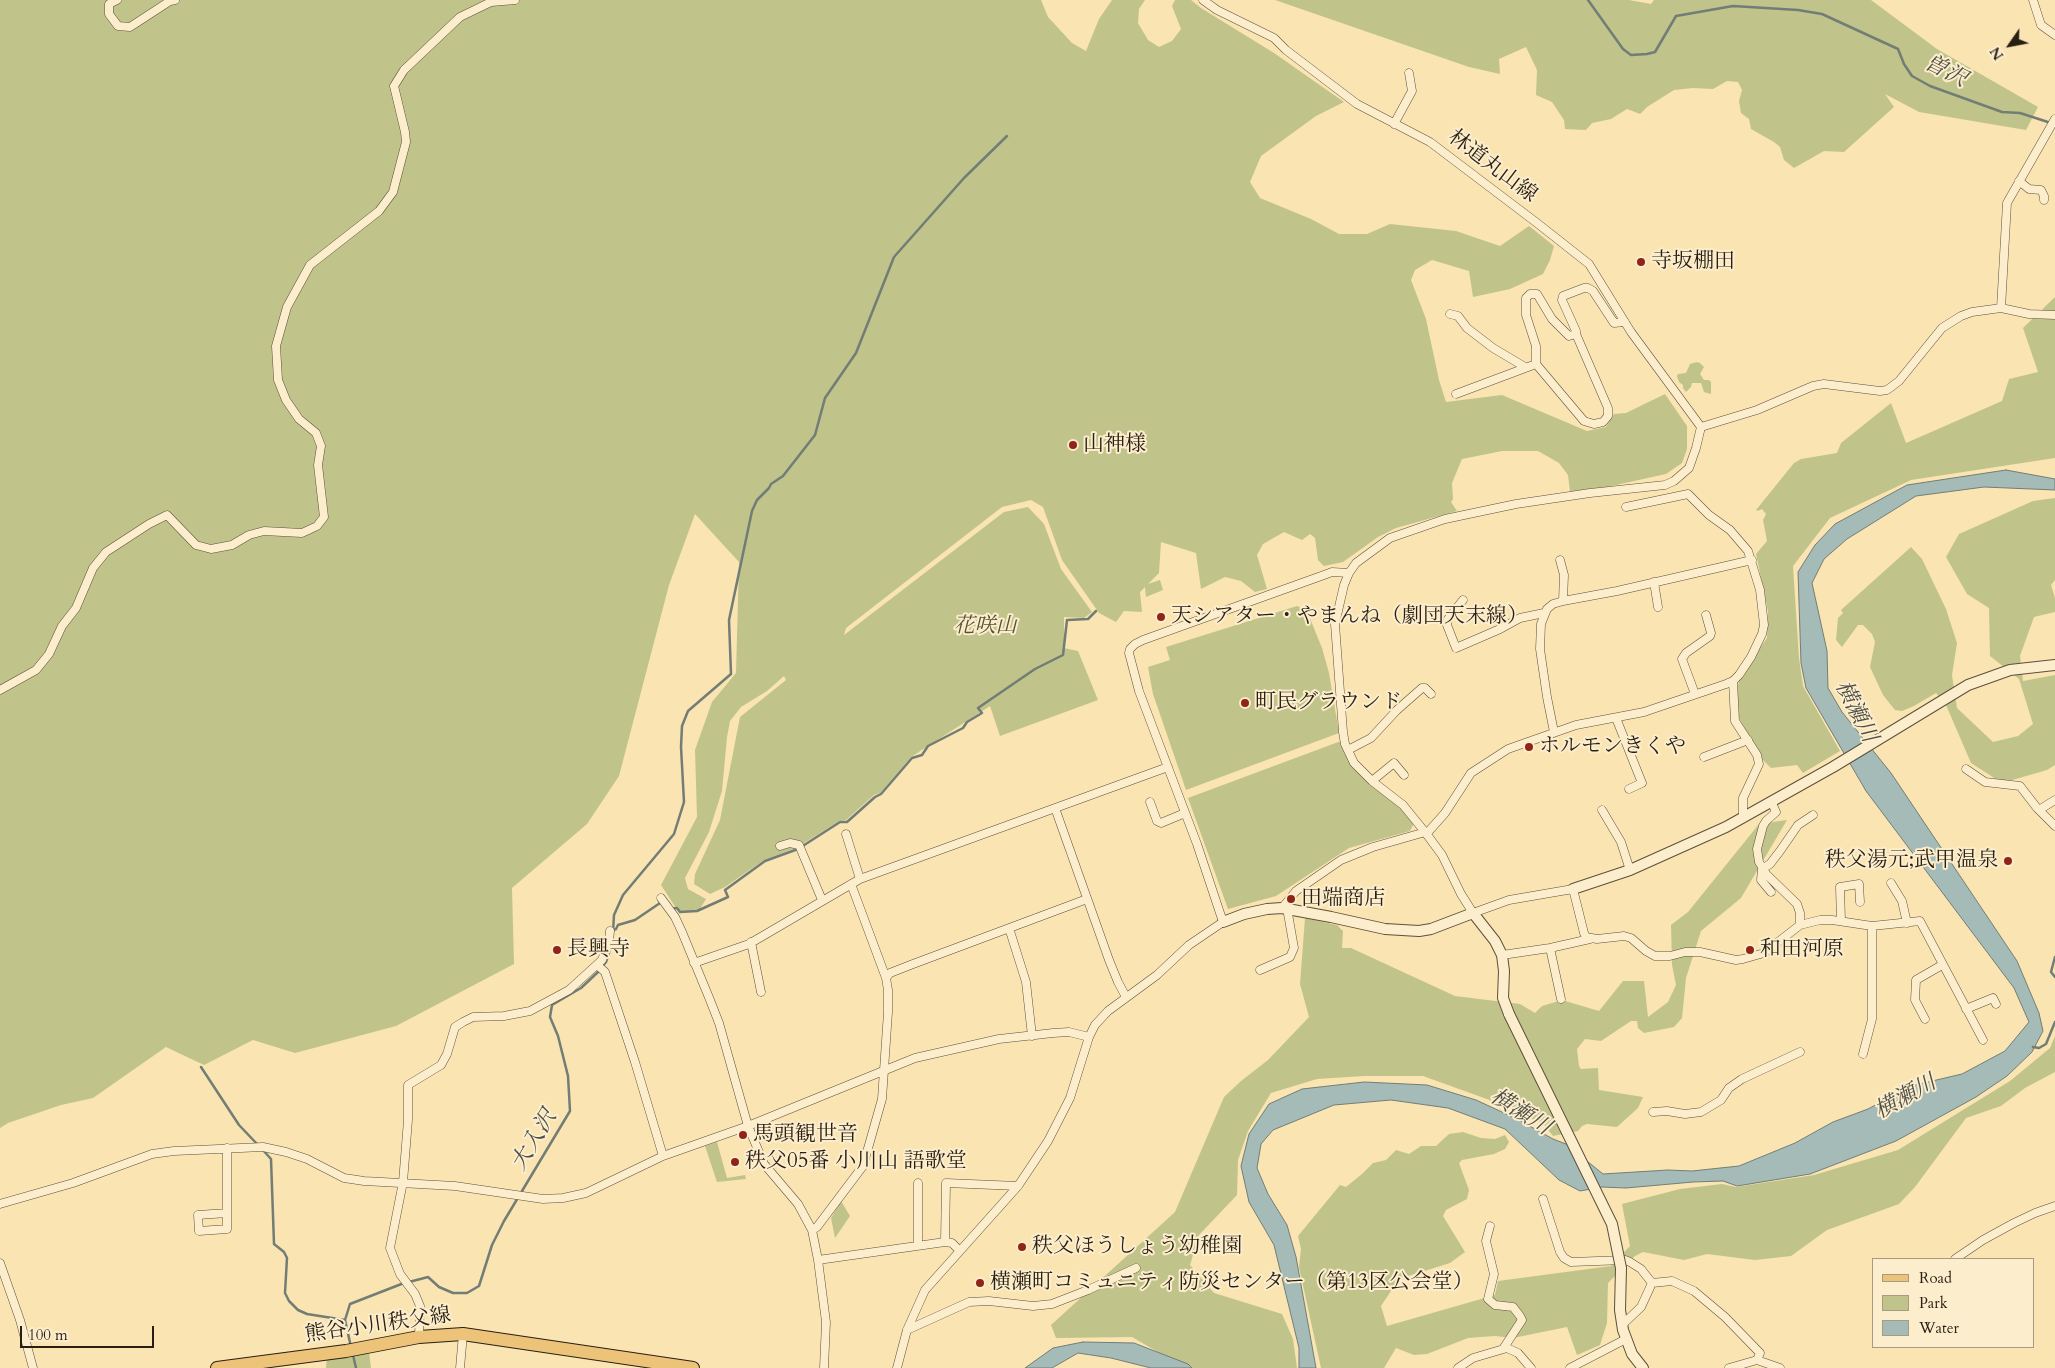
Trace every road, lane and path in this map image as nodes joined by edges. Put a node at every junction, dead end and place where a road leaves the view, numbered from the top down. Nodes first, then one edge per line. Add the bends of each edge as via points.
1 (117, 0) edge
2 (175, 0) edge
3 (514, 0) edge
4 (1203, 0) edge
5 (2033, 0) edge
6 (2055, 35) edge
7 (1409, 74) dead end
8 (2055, 119) edge
9 (1394, 124) junction
10 (2047, 133) junction
11 (2055, 136) edge
12 (2019, 181) junction
13 (2044, 200) dead end
14 (2001, 308) junction
15 (1450, 314) dead end
16 (2055, 316) edge
17 (1625, 322) junction
18 (1576, 334) junction
19 (1536, 364) junction
20 (1524, 367) junction
21 (1456, 394) dead end
22 (1701, 427) junction
23 (1626, 507) dead end
24 (1560, 560) dead end
25 (1752, 560) junction
26 (1349, 573) junction
27 (1654, 582) junction
28 (1464, 600) dead end
29 (1563, 601) junction
30 (1658, 607) dead end
31 (1544, 613) junction
32 (1706, 616) dead end
33 (2055, 665) edge
34 (1733, 681) junction
35 (0, 690) edge
36 (1431, 694) dead end
37 (1695, 694) junction
38 (1616, 718) junction
39 (1554, 732) junction
40 (1748, 740) junction
41 (1348, 750) junction
42 (1704, 757) dead end
43 (1168, 767) junction
44 (1966, 769) dead end
45 (1404, 774) dead end
46 (1372, 781) junction
47 (1629, 789) dead end
48 (2055, 800) edge
49 (1150, 802) dead end
50 (1772, 803) junction
51 (1054, 808) junction
52 (1602, 810) dead end
53 (2039, 810) junction
54 (1185, 813) junction
55 (1813, 815) dead end
56 (1743, 818) junction
57 (2054, 824) edge
58 (1425, 832) junction
59 (846, 834) dead end
60 (780, 846) dead end
61 (1762, 869) junction
62 (1630, 870) junction
63 (860, 879) junction
64 (1891, 883) dead end
65 (851, 884) junction
66 (1573, 888) junction
67 (1771, 892) dead end
68 (661, 898) dead end
69 (1087, 899) junction
70 (822, 900) junction
71 (1860, 902) dead end
72 (1285, 908) junction
73 (1473, 912) junction
74 (1841, 921) junction
75 (1223, 922) junction
76 (1907, 923) junction
77 (1800, 925) junction
78 (1872, 926) junction
79 (1009, 928) junction
80 (610, 932) dead end
81 (1590, 939) junction
82 (751, 942) junction
83 (1550, 948) junction
84 (1502, 956) junction
85 (694, 963) junction
86 (1942, 965) junction
87 (600, 968) junction
88 (1260, 970) dead end
89 (886, 978) junction
90 (761, 992) dead end
91 (1126, 997) junction
92 (1561, 999) dead end
93 (1996, 1004) dead end
94 (1966, 1009) junction
95 (1925, 1019) dead end
96 (1032, 1036) junction
97 (1088, 1037) junction
98 (1983, 1040) dead end
99 (1800, 1052) dead end
100 (1863, 1054) dead end
101 (885, 1071) junction
102 (1653, 1112) dead end
103 (748, 1126) junction
104 (228, 1148) junction
105 (663, 1156) junction
106 (403, 1182) junction
107 (918, 1183) dead end
108 (1018, 1186) junction
109 (1543, 1199) dead end
110 (0, 1204) edge
111 (2055, 1206) edge
112 (227, 1213) dead end
113 (1490, 1226) dead end
114 (812, 1230) junction
115 (944, 1242) junction
116 (918, 1246) junction
117 (959, 1250) junction
118 (1956, 1258) edge
119 (818, 1260) junction
120 (0, 1262) edge
121 (1136, 1268) dead end
122 (1652, 1283) junction
123 (1622, 1325) junction
124 (906, 1330) junction
125 (463, 1334) junction
126 (419, 1337) junction
127 (1626, 1339) junction
128 (1503, 1349) junction
129 (1757, 1360) junction
130 (33, 1368) edge
131 (217, 1368) edge
132 (460, 1368) edge
133 (693, 1368) edge
134 (824, 1368) edge
135 (896, 1368) edge
136 (1458, 1368) edge
137 (1531, 1368) edge
138 (1570, 1368) edge
139 (1643, 1368) edge
140 (1729, 1368) edge
141 (1780, 1368) edge

1 - 2 street via 109,4 109,14 118,26 130,28
3 - 35 street via 491,2 460,17 404,70 394,86 406,142 393,192 379,211 310,265 287,307 276,346 278,380 286,400 299,419 316,433 322,446 318,466 324,517 316,526 302,533 264,531 232,545 211,549 196,545 167,515 148,524 106,552 92,568 76,608 36,670
4 - 9 street, 林道丸山線 via 1274,38 1357,104
5 - 6 street via 2041,25
7 - 9 street via 1412,91
8 - 10 street
9 - 17 street, 林道丸山線 via 1430,142 1589,264
10 - 11 street
10 - 12 street
12 - 13 street via 2029,189 2041,190
12 - 14 street via 2007,203
14 - 16 street
14 - 22 street via 1972,312 1942,328 1899,381 1886,390 1824,384 1813,386 1757,410
15 - 20 street via 1458,316 1467,328
17 - 18 street via 1614,323 1593,291 1584,288 1563,296 1562,300
17 - 22 street, 林道丸山線
18 - 19 street via 1569,336 1564,333 1537,294 1530,294 1524,307 1536,346
18 - 19 street via 1608,408 1608,416 1603,422 1584,421
19 - 20 street
20 - 21 street
22 - 26 street via 1689,468 1665,485 1516,504 1445,519 1390,538 1365,555
23 - 25 street via 1688,494 1730,530
24 - 29 street via 1564,574
25 - 27 street
25 - 34 street via 1764,625 1751,657
26 - 41 street via 1334,624 1343,732
26 - 43 street via 1332,572 1135,644 1129,653 1139,691
27 - 29 street
27 - 30 street
28 - 31 street via 1446,625 1456,648 1520,618
29 - 31 street via 1553,604
31 - 39 street via 1540,649
32 - 37 street via 1712,633 1682,659
33 - 50 street via 2010,670 1951,694
34 - 37 street
34 - 40 street via 1735,721
36 - 41 street via 1422,688 1371,738
37 - 38 street
38 - 39 street via 1594,720
38 - 47 street via 1642,783
39 - 58 street via 1508,749 1471,773 1439,821
40 - 42 street
40 - 56 street via 1759,764 1744,798
41 - 46 street via 1354,763
43 - 51 street
43 - 54 street
44 - 53 street via 1985,782 2020,786
45 - 46 street via 1394,763
46 - 58 street via 1403,805
48 - 53 street
49 - 54 street via 1157,821 1161,823
50 - 56 street
50 - 61 street via 1776,812 1763,826 1757,849
51 - 63 street
51 - 69 street
52 - 62 street via 1621,842
53 - 57 street
54 - 75 street
55 - 61 street via 1798,825 1770,864
56 - 62 street
58 - 72 street via 1341,860 1296,891
58 - 73 street via 1442,855
59 - 63 street
60 - 70 street via 799,845
61 - 67 street via 1761,880
61 - 77 street via 1797,904
62 - 66 street
63 - 65 street
64 - 76 street via 1902,901
65 - 70 street
65 - 89 street
66 - 73 street via 1509,900
66 - 81 street via 1584,933
68 - 85 street via 682,932
69 - 79 street
69 - 91 street
70 - 82 street
71 - 74 street via 1859,884 1840,887
72 - 73 street via 1402,931 1431,929
72 - 75 street via 1244,914
72 - 88 street via 1294,948 1290,958
73 - 84 street
74 - 77 street via 1820,920
74 - 78 street
75 - 91 street via 1198,938 1157,975
76 - 78 street
76 - 86 street via 1920,921
77 - 81 street via 1764,953 1736,960 1700,952 1655,956 1624,936
78 - 100 street via 1872,1019
79 - 89 street via 890,973
79 - 96 street via 1026,982
80 - 87 street
81 - 83 street
82 - 85 street
82 - 90 street
83 - 84 street
83 - 92 street
84 - 123 street, bridge via 1503,998 1509,1014 1612,1224 1621,1268
85 - 103 street via 719,1024
86 - 94 street
86 - 95 street via 1916,980 1916,1000
87 - 105 street via 635,1062
87 - 106 street via 530,1012 473,1017 455,1027 441,1065 408,1085
89 - 101 street
91 - 97 street via 1101,1017
93 - 94 street via 1993,998
94 - 98 street
96 - 97 street via 1069,1032
96 - 101 street via 930,1053
97 - 108 street via 1070,1098 1048,1141
99 - 102 street via 1742,1079 1729,1088 1721,1100 1701,1112
101 - 103 street
101 - 114 street via 882,1099 863,1166
103 - 105 street
103 - 114 street via 764,1164 798,1204
104 - 106 street via 262,1147 307,1159 344,1178
104 - 110 street via 152,1154 73,1183
104 - 112 street
105 - 106 street via 586,1193 563,1198
106 - 126 street via 390,1248 400,1274 420,1306
107 - 116 street
108 - 115 street via 946,1183
108 - 117 street
109 - 122 street via 1564,1258 1571,1262 1624,1260 1641,1269
111 - 118 street via 2014,1224
113 - 128 street via 1486,1241 1494,1274 1488,1299 1495,1305 1513,1308 1522,1320
114 - 119 street
115 - 116 street
115 - 117 street via 952,1243
116 - 119 street
117 - 124 street via 925,1290
119 - 134 street via 826,1322
120 - 130 street
121 - 124 street via 1052,1304 969,1302
122 - 123 street via 1641,1307
122 - 129 street via 1672,1281 1694,1291 1760,1352
123 - 127 street
124 - 135 street
125 - 126 main road, 熊谷小川秩父線
125 - 132 street
125 - 133 main road, 熊谷小川秩父線
126 - 131 main road, 熊谷小川秩父線 via 353,1350
127 - 138 street
127 - 139 street
128 - 136 street via 1473,1358
128 - 137 street via 1512,1350
129 - 140 street
129 - 141 street

